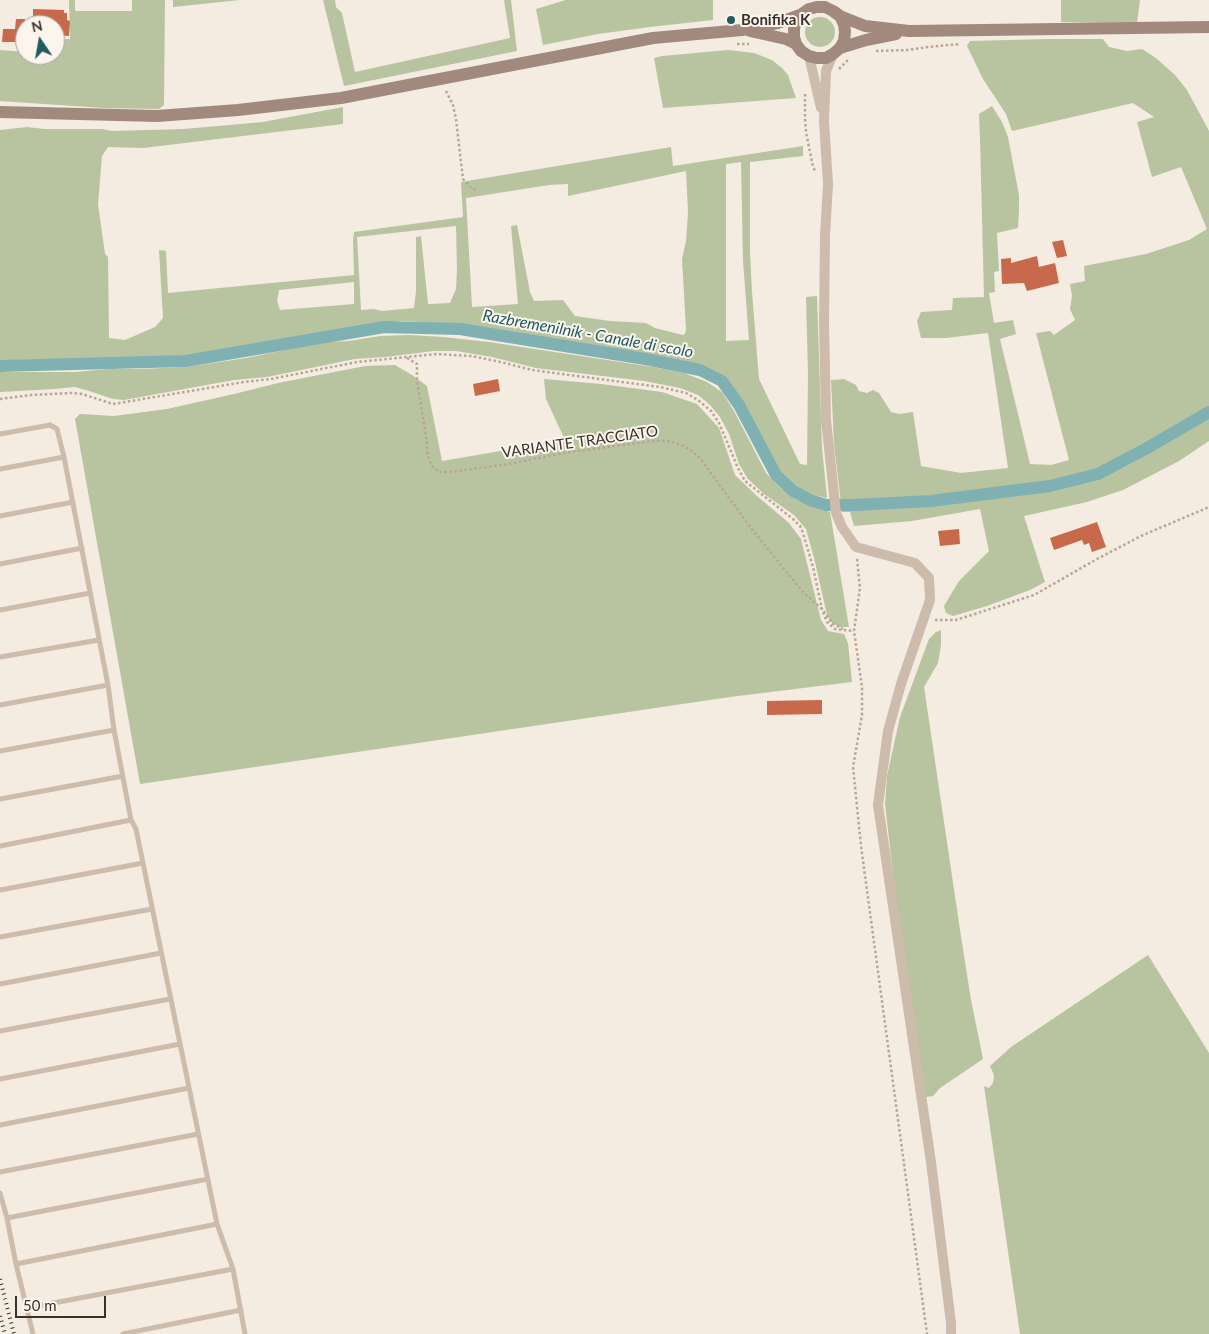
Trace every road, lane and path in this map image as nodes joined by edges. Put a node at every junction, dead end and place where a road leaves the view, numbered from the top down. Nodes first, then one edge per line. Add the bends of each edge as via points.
1 (802, 14) junction
2 (840, 16) junction
3 (1209, 27) edge
4 (742, 30) junction
5 (908, 31) junction
6 (728, 44) dead end
7 (753, 44) dead end
8 (796, 44) junction
9 (960, 44) dead end
10 (837, 51) junction
11 (872, 51) dead end
12 (809, 56) junction
13 (852, 58) dead end
14 (438, 79) junction
15 (820, 82) junction
16 (0, 112) edge
17 (816, 173) dead end
18 (478, 190) dead end
19 (406, 357) junction
20 (0, 399) edge
21 (0, 434) edge
22 (64, 457) junction
23 (0, 469) edge
24 (73, 502) junction
25 (1209, 508) edge
26 (0, 516) edge
27 (856, 547) junction
28 (82, 548) junction
29 (0, 564) edge
30 (90, 594) junction
31 (822, 608) junction
32 (0, 610) edge
33 (923, 619) junction
34 (854, 631) junction
35 (99, 640) junction
36 (0, 657) edge
37 (108, 685) junction
38 (0, 705) edge
39 (114, 730) junction
40 (0, 751) edge
41 (123, 776) junction
42 (0, 799) edge
43 (131, 820) junction
44 (0, 846) edge
45 (143, 863) junction
46 (0, 890) edge
47 (152, 909) junction
48 (0, 938) edge
49 (161, 953) junction
50 (0, 984) edge
51 (170, 998) junction
52 (0, 1031) edge
53 (180, 1044) junction
54 (0, 1079) edge
55 (189, 1088) junction
56 (0, 1125) edge
57 (198, 1134) junction
58 (0, 1172) edge
59 (208, 1179) junction
60 (0, 1195) edge
61 (7, 1218) junction
62 (217, 1224) junction
63 (16, 1264) junction
64 (233, 1269) junction
65 (26, 1308) junction
66 (241, 1310) junction
67 (33, 1334) edge
68 (123, 1334) edge
69 (245, 1334) edge
70 (926, 1334) edge
71 (951, 1334) edge

1 - 2 main road via 809,9 825,7
1 - 4 main road via 778,23
1 - 8 main road via 794,28
2 - 5 main road via 865,26
2 - 10 main road via 845,32 844,41
3 - 5 main road
4 - 8 main road
4 - 14 main road via 653,38
5 - 10 main road via 866,40
6 - 7 path
8 - 12 main road
9 - 11 path
10 - 12 main road via 826,58
10 - 15 street
12 - 15 street
13 - 15 path via 832,80
14 - 16 main road via 340,98 238,110 157,116
14 - 18 path via 453,105 463,179
15 - 17 path via 805,82 804,118
15 - 27 street via 828,184 824,322 826,420 836,513
19 - 20 path via 357,362 270,380 113,404 72,393
19 - 31 path via 436,354 472,356 532,370 660,387 686,393 698,400 719,423 746,481 800,526
19 - 31 path, VARIANTE TRACCIATO via 417,364 416,381 428,456 439,472 651,441 681,445 700,458 753,531 804,592
21 - 22 lane via 50,425 57,429
22 - 23 lane
22 - 24 lane
24 - 26 lane
24 - 28 lane
25 - 33 path via 1141,536 1034,595 956,620
27 - 33 street via 914,562 929,578 930,600
27 - 34 path via 860,588
28 - 29 lane
28 - 30 lane
30 - 32 lane
30 - 35 lane
31 - 34 path via 826,622 835,629
33 - 71 street via 888,731 878,804 931,1162
34 - 70 path via 862,687 862,715 853,767 862,856
35 - 36 lane
35 - 37 lane
37 - 38 lane
37 - 39 lane
39 - 40 lane
39 - 41 lane
41 - 42 lane
41 - 43 lane
43 - 44 lane
43 - 45 lane
45 - 46 lane
45 - 47 lane
47 - 48 lane
47 - 49 lane
49 - 50 lane
49 - 51 lane
51 - 52 lane
51 - 53 lane
53 - 54 lane
53 - 55 lane
55 - 56 lane
55 - 57 lane
57 - 58 lane
57 - 59 lane
59 - 61 lane
59 - 62 lane
60 - 61 lane
61 - 63 lane
62 - 63 lane
62 - 64 lane
63 - 65 lane
64 - 65 lane
64 - 66 lane
65 - 67 lane
66 - 68 lane
66 - 69 lane

